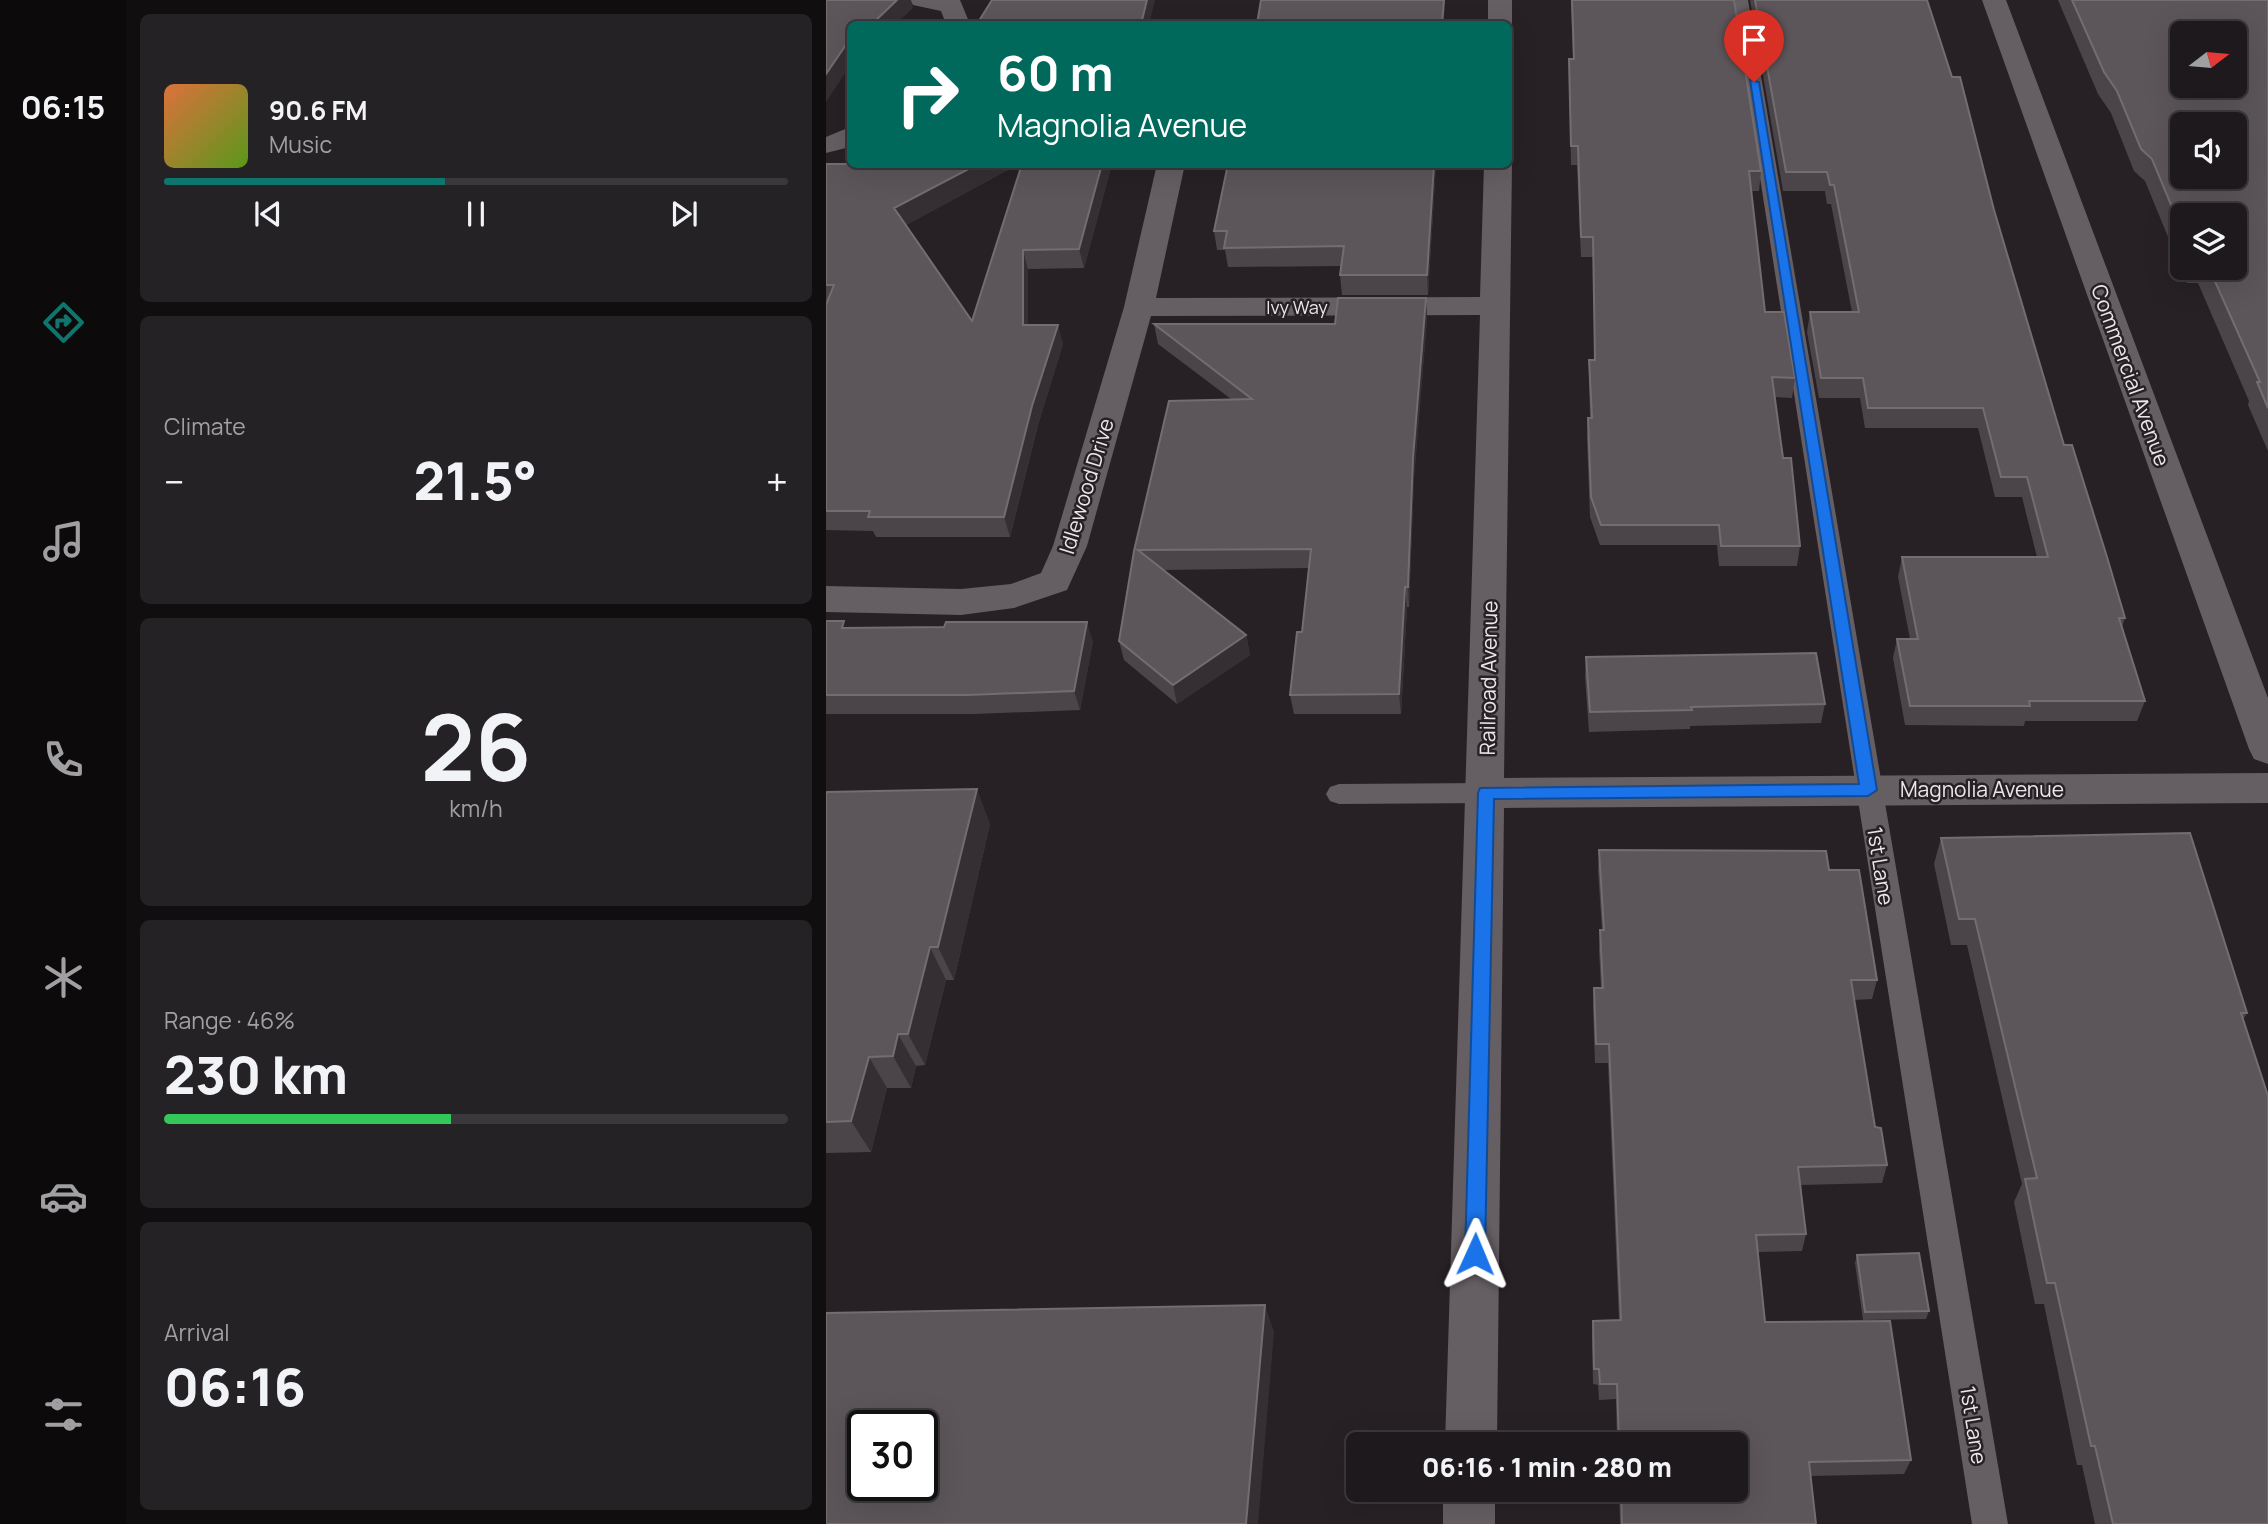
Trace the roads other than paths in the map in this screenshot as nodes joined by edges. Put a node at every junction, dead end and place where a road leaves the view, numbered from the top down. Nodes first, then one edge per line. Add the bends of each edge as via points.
1 (922, 0) edge
2 (1500, 0) edge
3 (1740, 0) edge
4 (1994, 0) edge
5 (957, 21) edge
6 (1500, 21) edge
7 (847, 140) edge
8 (826, 145) edge
9 (1170, 168) edge
10 (1498, 168) edge
11 (1496, 306) junction
12 (1139, 307) junction
13 (826, 600) edge
14 (2268, 749) edge
15 (2268, 788) edge
16 (1868, 790) junction
17 (1486, 793) junction
18 (1339, 794) dead end
19 (1471, 1432) edge
20 (1469, 1502) edge
21 (1469, 1524) edge
22 (1990, 1524) edge

1 - 5 street via 951,5
2 - 6 street
3 - 16 lane, 1st Lane
4 - 14 street, Commercial Avenue
7 - 8 street
9 - 12 street, Idlewood Drive
10 - 11 street, Railroad Avenue
11 - 12 street, Ivy Way
11 - 17 street, Railroad Avenue
12 - 13 street, Idlewood Drive via 1070,545 1055,581 1014,596 961,602
15 - 16 street, Magnolia Avenue
16 - 17 street, Magnolia Avenue
16 - 22 lane, 1st Lane
17 - 18 lane
17 - 19 street, Railroad Avenue
20 - 21 street

